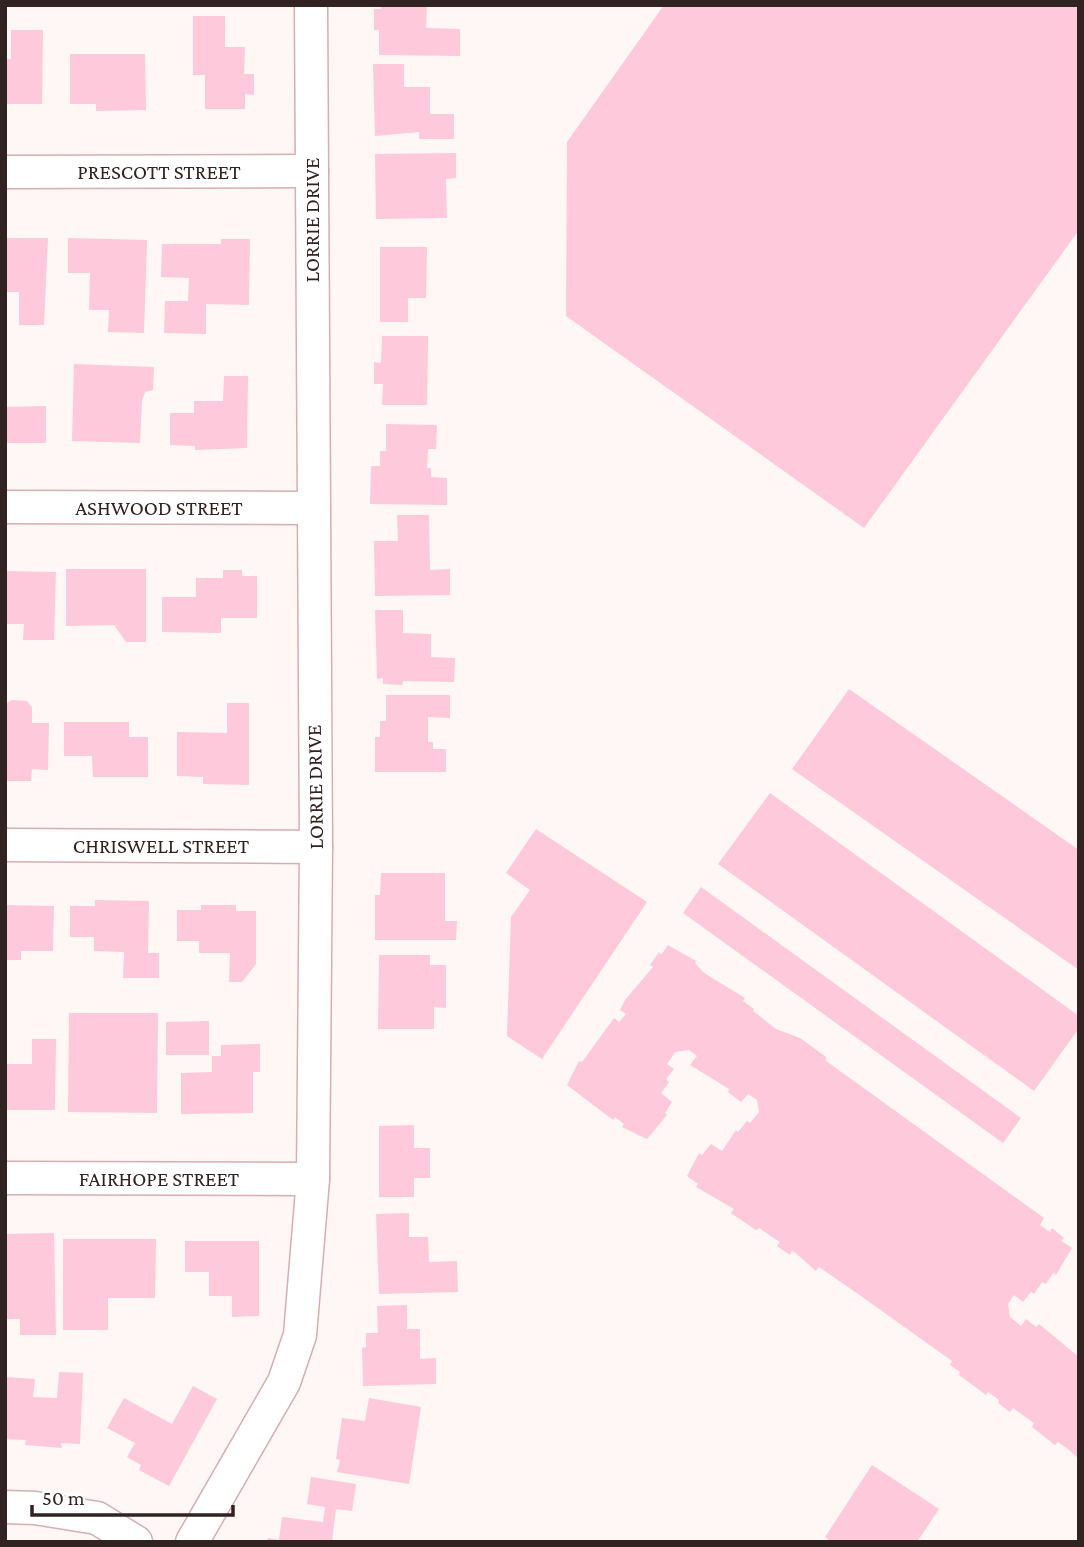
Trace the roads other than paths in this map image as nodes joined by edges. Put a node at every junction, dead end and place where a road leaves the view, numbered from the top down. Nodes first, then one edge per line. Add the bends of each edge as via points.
1 (311, 5) edge
2 (312, 171) junction
3 (5, 172) edge
4 (5, 507) edge
5 (312, 508) junction
6 (5, 845) edge
7 (316, 847) junction
8 (5, 1178) edge
9 (313, 1179) junction
10 (5, 1507) edge
11 (136, 1542) edge
12 (192, 1542) edge

1 - 2 street, LORRIE DRIVE
2 - 3 street, PRESCOTT STREET
2 - 5 street, LORRIE DRIVE
4 - 5 street, ASHWOOD STREET
5 - 7 street, LORRIE DRIVE
6 - 7 street, CHRISWELL STREET
7 - 9 street, LORRIE DRIVE
8 - 9 street, FAIRHOPE STREET
9 - 12 street, LORRIE DRIVE via 300,1335 284,1382
10 - 11 street via 97,1518

